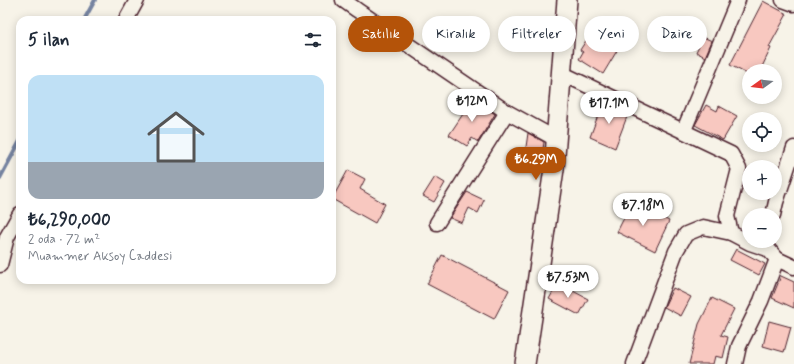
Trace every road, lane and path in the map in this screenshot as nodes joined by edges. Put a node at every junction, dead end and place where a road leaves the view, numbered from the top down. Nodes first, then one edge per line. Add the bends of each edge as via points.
1 (137, 0) edge
2 (343, 0) edge
3 (567, 0) edge
4 (738, 0) edge
5 (783, 0) edge
6 (794, 4) edge
7 (128, 16) edge
8 (561, 73) junction
9 (507, 112) junction
10 (684, 130) junction
11 (556, 139) junction
12 (794, 148) edge
13 (775, 208) edge
14 (16, 221) edge
15 (437, 223) dead end
16 (731, 233) junction
17 (771, 250) edge
18 (0, 265) edge
19 (794, 267) edge
20 (525, 364) edge
21 (634, 364) edge
22 (735, 364) edge

1 - 7 street
2 - 9 street
3 - 8 street
4 - 10 street
5 - 6 street
8 - 10 street
8 - 11 street
9 - 11 street
9 - 15 street
10 - 16 street via 731,154 739,169 728,216
11 - 20 street via 554,169
12 - 13 street
14 - 18 street via 7,237
16 - 17 street
16 - 21 street via 703,227 686,234 676,252
17 - 19 street
17 - 22 street via 761,301 739,346

